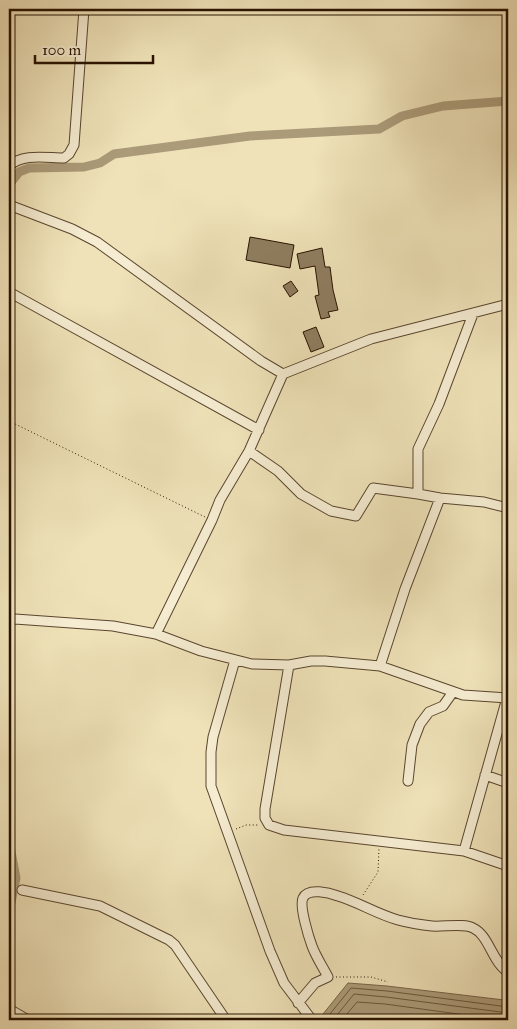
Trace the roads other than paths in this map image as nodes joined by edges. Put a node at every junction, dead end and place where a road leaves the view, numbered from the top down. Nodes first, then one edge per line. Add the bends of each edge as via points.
1 (84, 9) edge
2 (11, 161) edge
3 (9, 205) edge
4 (9, 292) edge
5 (508, 304) edge
6 (473, 314) junction
7 (283, 374) junction
8 (259, 430) junction
9 (249, 451) junction
10 (418, 494) junction
11 (440, 498) junction
12 (508, 508) edge
13 (9, 620) edge
14 (156, 634) junction
15 (235, 660) junction
16 (289, 665) junction
17 (380, 666) junction
18 (453, 692) junction
19 (508, 698) edge
20 (485, 775) junction
21 (408, 781) dead end
22 (508, 783) edge
23 (464, 851) junction
24 (508, 866) edge
25 (22, 890) dead end
26 (508, 972) edge
27 (298, 1003) junction
28 (9, 1009) edge
29 (28, 1020) edge
30 (226, 1020) edge
31 (312, 1020) edge

1 - 2 street via 74,144 64,158 24,157
3 - 7 street via 97,242
4 - 8 street
5 - 6 street
6 - 7 street via 371,339
6 - 10 street via 418,450
7 - 8 street
8 - 9 street
9 - 10 street via 278,471 302,494 331,511 356,516 373,488
9 - 14 street via 220,500
10 - 11 street
11 - 12 street
11 - 17 street
13 - 14 street via 113,626
14 - 15 street
15 - 16 street
15 - 27 street via 213,737 211,786 270,951 284,983
16 - 17 street via 318,661
16 - 23 street via 264,809 269,825 284,830
17 - 18 street
18 - 19 street
18 - 21 street via 443,706 429,712 420,724 412,745
19 - 20 street
20 - 22 street
20 - 23 street
23 - 24 street
25 - 30 street via 100,906 169,940
26 - 27 street via 492,954 481,933 472,927 415,923 338,896 321,892 307,894 302,906 312,946 328,977 315,983
27 - 31 street
28 - 29 street

